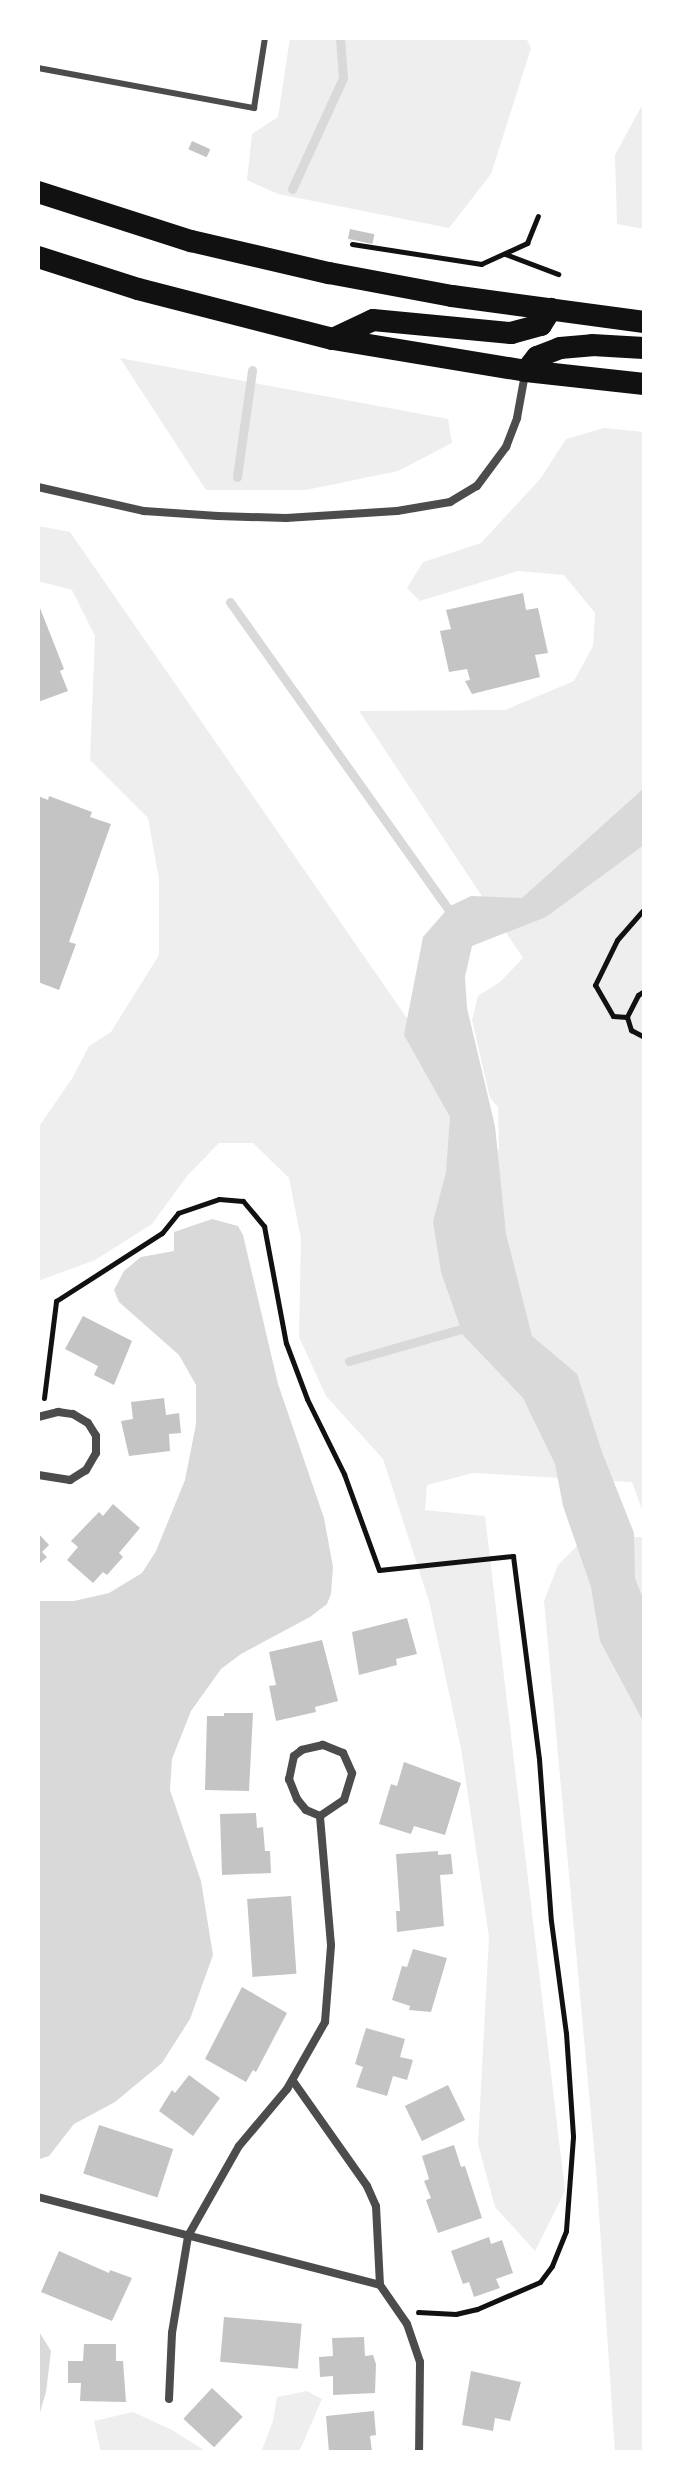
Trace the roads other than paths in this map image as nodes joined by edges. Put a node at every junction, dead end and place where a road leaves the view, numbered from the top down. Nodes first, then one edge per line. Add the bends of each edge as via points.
1 (265, 38) edge
2 (38, 68) edge
3 (38, 192) edge
4 (38, 257) edge
5 (551, 309) junction
6 (644, 322) edge
7 (333, 339) junction
8 (644, 348) edge
9 (526, 371) junction
10 (644, 384) edge
11 (38, 487) edge
12 (40, 1416) edge
13 (38, 1475) edge
14 (320, 1816) junction
15 (293, 2081) junction
16 (38, 2197) edge
17 (188, 2236) junction
18 (380, 2285) junction
19 (169, 2399) dead end
20 (419, 2452) edge

1 - 2 lane via 254,108
3 - 5 highway via 243,253 452,296
4 - 7 highway via 138,289
5 - 6 highway
5 - 7 highway via 541,325 511,333 373,320
7 - 9 highway
8 - 9 highway via 560,348 537,357
9 - 10 highway
9 - 11 street via 506,447 477,486 450,502 286,518 218,516 144,511
12 - 13 street via 73,1414 88,1423 96,1436 96,1453 86,1470 70,1480
14 - 14 street via 344,1800 352,1773 343,1753 323,1745 294,1756 289,1779 306,1810
14 - 15 street via 331,1945 325,2022
15 - 17 street via 239,2146
15 - 18 street via 376,2206
16 - 17 street
17 - 18 street
17 - 19 street via 172,2333
18 - 20 street via 398,2309 420,2362

